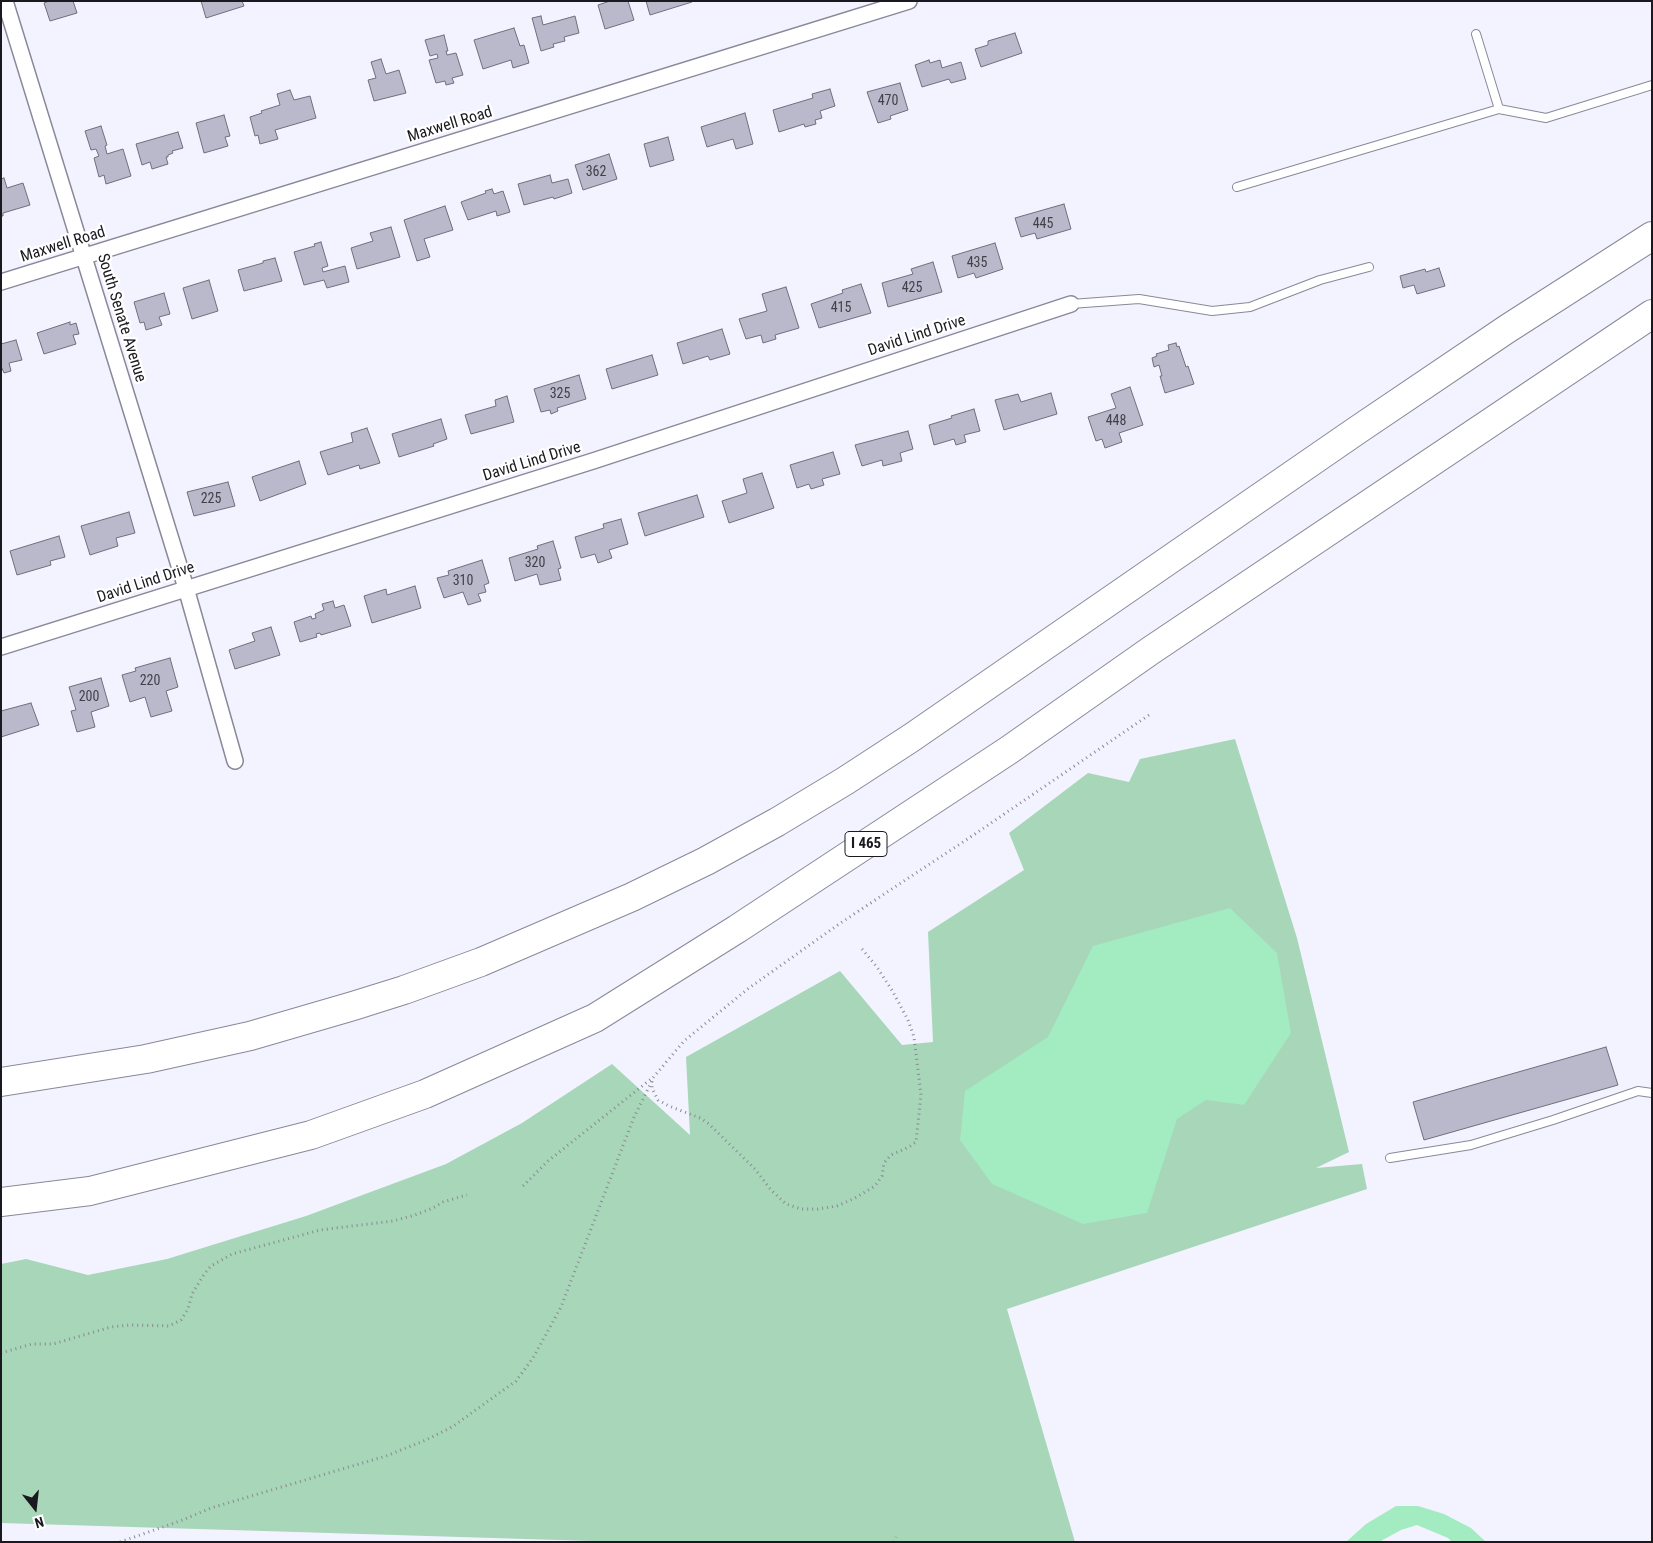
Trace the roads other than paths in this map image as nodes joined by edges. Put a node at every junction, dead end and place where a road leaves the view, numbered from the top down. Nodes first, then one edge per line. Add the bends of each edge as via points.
1 (5, 1) edge
2 (909, 1) edge
3 (1476, 34) dead end
4 (1652, 85) edge
5 (1499, 109) junction
6 (1237, 187) dead end
7 (1652, 236) edge
8 (84, 257) junction
9 (1369, 267) dead end
10 (1, 282) edge
11 (1072, 304) joint
12 (1652, 314) edge
13 (186, 588) junction
14 (1, 647) edge
15 (235, 761) dead end
16 (1, 1082) edge
17 (1652, 1093) edge
18 (1390, 1158) dead end
19 (1, 1202) edge

1 - 8 street, South Senate Avenue
2 - 8 street, Maxwell Road
3 - 5 lane
4 - 5 lane via 1546,118
5 - 6 lane
7 - 16 highway via 1356,431 910,738 836,786 706,861 489,959 353,1006 250,1036 146,1059
8 - 10 street, Maxwell Road
8 - 13 street, South Senate Avenue
9 - 11 lane via 1320,280 1250,307 1212,311 1139,299
11 - 13 street, David Lind Drive via 603,458
12 - 19 highway, I 465 via 1150,651 1001,755 737,929 595,1018 425,1094 311,1135 90,1190
13 - 14 street, David Lind Drive
13 - 15 street, South Senate Avenue
17 - 18 lane via 1638,1091 1471,1144

